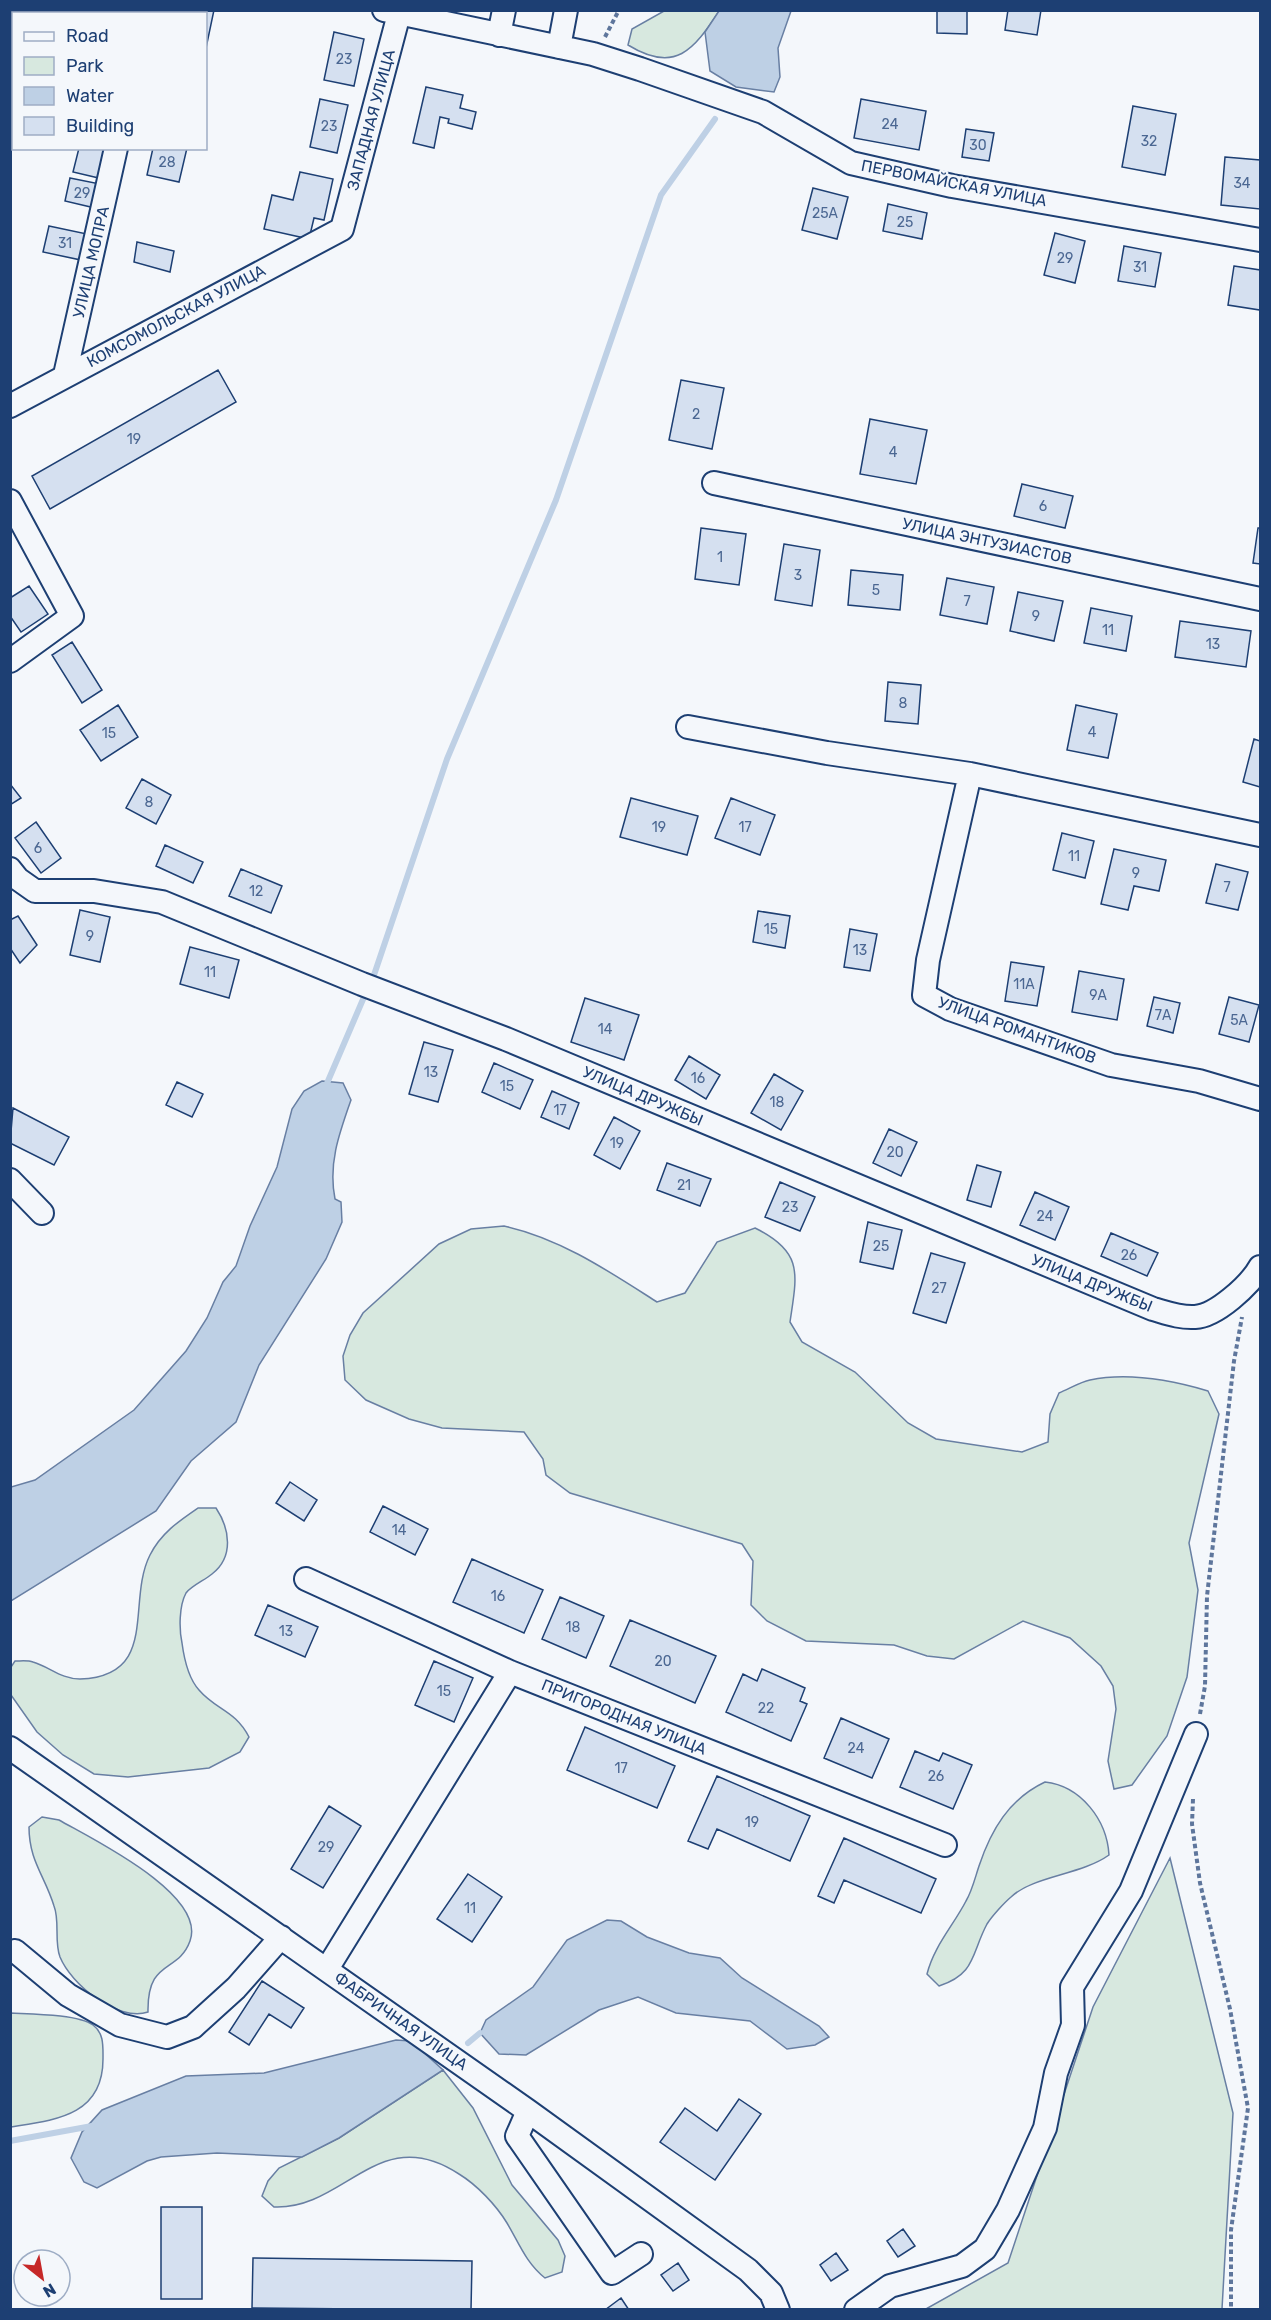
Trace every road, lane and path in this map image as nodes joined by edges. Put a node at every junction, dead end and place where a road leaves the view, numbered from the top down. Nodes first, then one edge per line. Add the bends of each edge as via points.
1 (504, 10) edge
2 (566, 10) edge
3 (619, 10) edge
4 (395, 12) edge
5 (499, 34) junction
6 (559, 47) junction
7 (593, 54) junction
8 (116, 150) edge
9 (342, 229) joint
10 (1260, 240) edge
11 (65, 375) junction
12 (10, 406) edge
13 (714, 483) dead end
14 (10, 501) edge
15 (1260, 599) edge
16 (10, 662) edge
17 (688, 727) dead end
18 (970, 774) junction
19 (1260, 835) edge
20 (10, 869) edge
21 (1260, 1099) edge
22 (10, 1180) edge
23 (42, 1213) dead end
24 (1260, 1267) edge
25 (1245, 1309) dead end
26 (306, 1579) dead end
27 (510, 1672) junction
28 (1196, 1734) joint
29 (10, 1748) edge
30 (1193, 1790) dead end
31 (945, 1845) dead end
32 (281, 1937) junction
33 (15, 1951) dead end
34 (327, 1969) junction
35 (528, 2111) junction
36 (641, 2254) dead end
37 (778, 2310) edge
38 (856, 2310) edge
39 (1230, 2310) edge

1 - 5 street
2 - 6 street
3 - 7 path
4 - 5 street, ПЕРВОМАЙСКАЯ УЛИЦА
4 - 9 street, ЗАПАДНАЯ УЛИЦА
5 - 6 street, ПЕРВОМАЙСКАЯ УЛИЦА
6 - 7 street, ПЕРВОМАЙСКАЯ УЛИЦА
7 - 10 street, ПЕРВОМАЙСКАЯ УЛИЦА via 763,112 852,163 952,186
8 - 11 street, УЛИЦА МОПРА
9 - 11 street, КОМСОМОЛЬСКАЯ УЛИЦА
11 - 12 street, КОМСОМОЛЬСКАЯ УЛИЦА
13 - 15 street, УЛИЦА ЭНТУЗИАСТОВ
14 - 16 street via 72,616
17 - 18 street
18 - 19 street
18 - 21 street, УЛИЦА РОМАНТИКОВ via 928,960 924,995 950,1009 1111,1065 1199,1081
20 - 24 street, УЛИЦА ДРУЖБЫ via 26,886 44,893 94,891 162,902 506,1039 1153,1309 1197,1317 1224,1304
22 - 23 street
25 - 28 path via 1234,1361 1215,1517 1207,1596 1205,1686
26 - 27 street, ПРИГОРОДНАЯ УЛИЦА
27 - 31 street, ПРИГОРОДНАЯ УЛИЦА
27 - 34 street
28 - 38 street via 1131,1891 1072,1987 1073,2025 1056,2073 1045,2128 985,2249 962,2266 890,2286
29 - 32 street, ФАБРИЧНАЯ УЛИЦА
30 - 39 path via 1192,1824 1200,1883 1230,2009 1248,2108 1230,2230
32 - 33 street via 236,1988 193,2027 167,2037 120,2025 68,1995
32 - 34 street, ФАБРИЧНАЯ УЛИЦА
34 - 35 street, ФАБРИЧНАЯ УЛИЦА
35 - 36 street via 517,2136 612,2273
35 - 37 street, ФАБРИЧНАЯ УЛИЦА via 748,2270 771,2293

